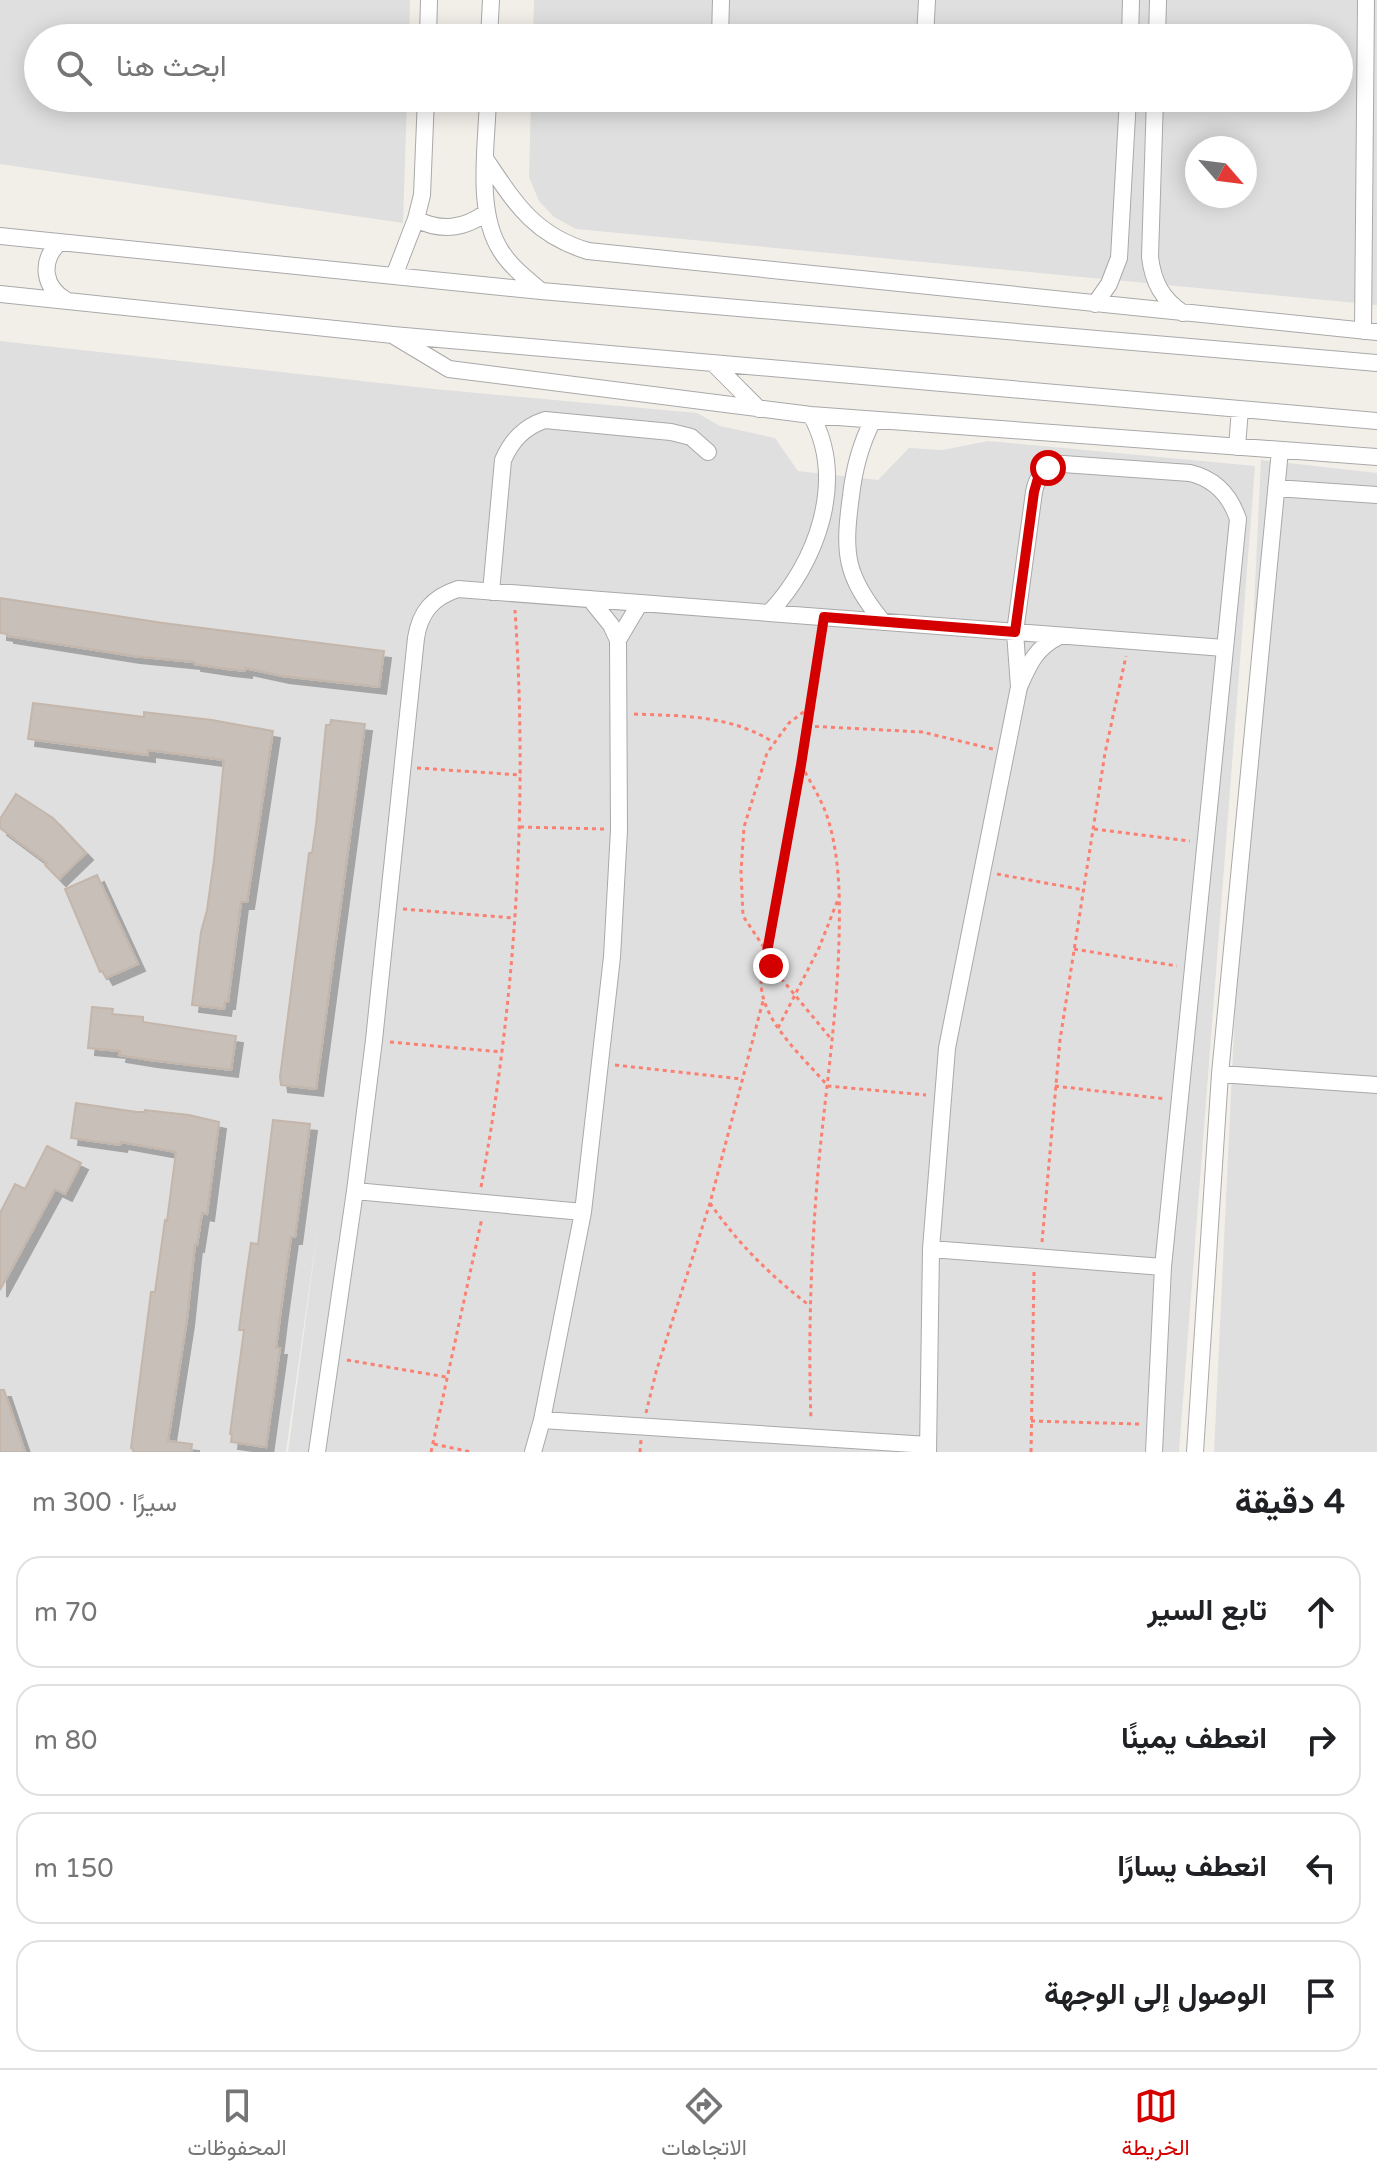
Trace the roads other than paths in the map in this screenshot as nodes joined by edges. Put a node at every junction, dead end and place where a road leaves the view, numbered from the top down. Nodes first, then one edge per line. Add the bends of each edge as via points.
1 (429, 0) edge
2 (491, 0) edge
3 (721, 0) edge
4 (927, 0) edge
5 (1131, 0) edge
6 (1158, 0) edge
7 (1366, 0) edge
8 (428, 24) edge
9 (490, 24) edge
10 (720, 24) edge
11 (926, 24) edge
12 (1130, 24) edge
13 (1157, 24) edge
14 (1371, 110) edge
15 (425, 112) edge
16 (488, 112) edge
17 (1127, 112) edge
18 (1155, 112) edge
19 (486, 160) junction
20 (487, 212) junction
21 (416, 219) junction
22 (0, 236) edge
23 (59, 243) junction
24 (394, 276) junction
25 (541, 291) junction
26 (0, 294) edge
27 (66, 300) junction
28 (1095, 304) junction
29 (1185, 313) junction
30 (1298, 325) junction
31 (1370, 332) edge
32 (393, 335) junction
33 (1296, 356) junction
34 (1377, 363) edge
35 (714, 364) junction
36 (759, 409) junction
37 (1240, 409) junction
38 (811, 415) junction
39 (873, 420) junction
40 (1377, 421) edge
41 (1237, 447) junction
42 (1280, 450) junction
43 (708, 452) dead end
44 (1377, 457) edge
45 (827, 458) junction
46 (856, 462) junction
47 (1276, 488) junction
48 (1377, 495) edge
49 (815, 542) junction
50 (845, 546) junction
51 (491, 592) junction
52 (590, 599) junction
53 (640, 603) junction
54 (769, 613) junction
55 (883, 622) junction
56 (1015, 632) junction
57 (1060, 636) junction
58 (618, 640) junction
59 (1224, 648) junction
60 (1019, 687) junction
61 (1220, 1074) junction
62 (1377, 1085) edge
63 (355, 1191) junction
64 (583, 1212) junction
65 (931, 1249) junction
66 (1163, 1267) junction
67 (542, 1420) junction
68 (928, 1448) edge
69 (317, 1452) edge
70 (533, 1452) edge
71 (1154, 1452) edge
72 (1195, 1452) edge

1 - 8 street
2 - 9 street
3 - 10 street
4 - 11 street
5 - 12 street
6 - 13 street
7 - 14 street
14 - 31 street
15 - 21 street
16 - 19 street
17 - 28 street via 1122,243 1115,272
18 - 29 street via 1151,271 1163,296
19 - 20 street
19 - 28 street via 537,226 588,251
20 - 21 street via 469,224 447,228
20 - 25 street via 501,251
21 - 24 street
22 - 23 street
23 - 24 street
23 - 27 street via 45,270 53,291
24 - 25 street
25 - 33 street
26 - 27 street
27 - 32 street
28 - 29 street
29 - 30 street
30 - 31 street
30 - 33 street
32 - 35 street
32 - 36 street via 449,369
33 - 34 street
35 - 36 street
35 - 37 street
36 - 38 street
37 - 40 street
37 - 41 street
38 - 39 street
38 - 45 street
39 - 41 street
39 - 46 street
41 - 42 street
42 - 44 street
42 - 47 street
43 - 51 street via 691,437 671,432 545,420 526,429 503,460
45 - 46 street
45 - 49 street
46 - 50 street
47 - 48 street
47 - 61 street
49 - 50 street
49 - 54 street via 787,594
50 - 55 street via 865,601
51 - 52 street
51 - 63 street via 458,589 433,601 424,611 416,638
52 - 53 street
52 - 58 street
53 - 54 street
53 - 58 street
54 - 55 street
55 - 56 street
56 - 57 street
56 - 59 street via 1034,492 1042,473 1063,464 1174,472 1199,475 1215,484 1230,499 1238,519
56 - 60 street
57 - 59 street
57 - 60 street via 1044,643
58 - 64 street via 619,830 612,957
59 - 66 street
60 - 65 street via 947,1048
61 - 62 street
61 - 72 street
63 - 64 street
63 - 69 street
64 - 67 street
65 - 66 street
65 - 68 street
66 - 71 street
67 - 68 street
67 - 70 street

